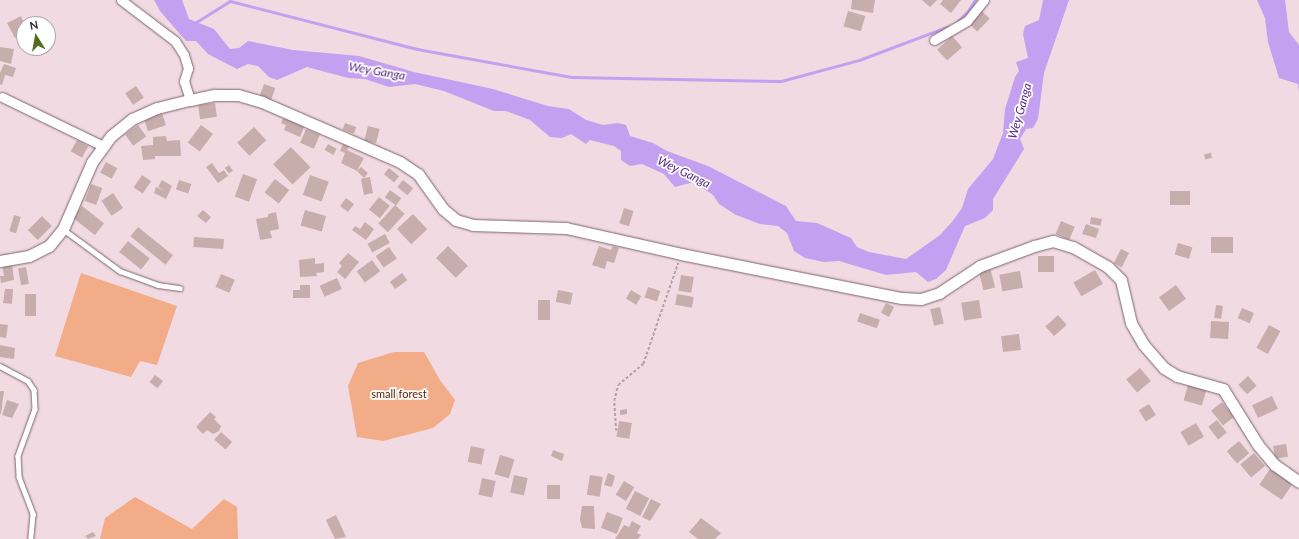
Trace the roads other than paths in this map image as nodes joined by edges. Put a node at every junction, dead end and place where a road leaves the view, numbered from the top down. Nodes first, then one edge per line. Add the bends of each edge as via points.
1 (121, 0) edge
2 (984, 0) edge
3 (934, 40) dead end
4 (2, 98) dead end
5 (190, 100) junction
6 (103, 146) junction
7 (63, 230) junction
8 (0, 261) edge
9 (180, 288) dead end
10 (0, 366) edge
11 (1299, 482) edge
12 (31, 539) edge

1 - 5 street via 175,41 184,55 188,68 184,82
2 - 3 street via 967,21
4 - 6 street
5 - 6 street via 158,108 132,119
5 - 11 street via 214,95 238,95 262,102 400,162 418,174 443,209 456,220 472,225 566,228 902,298 921,299 939,293 980,266 1034,246 1053,241 1073,247 1108,267 1121,280 1131,322 1143,344 1164,368 1178,376 1223,389 1258,445 1275,465
6 - 7 street via 92,162
7 - 8 street via 49,246 29,256
7 - 9 lane via 120,271 158,285
10 - 12 lane via 28,381 34,390 35,410 18,456 19,477 33,514

